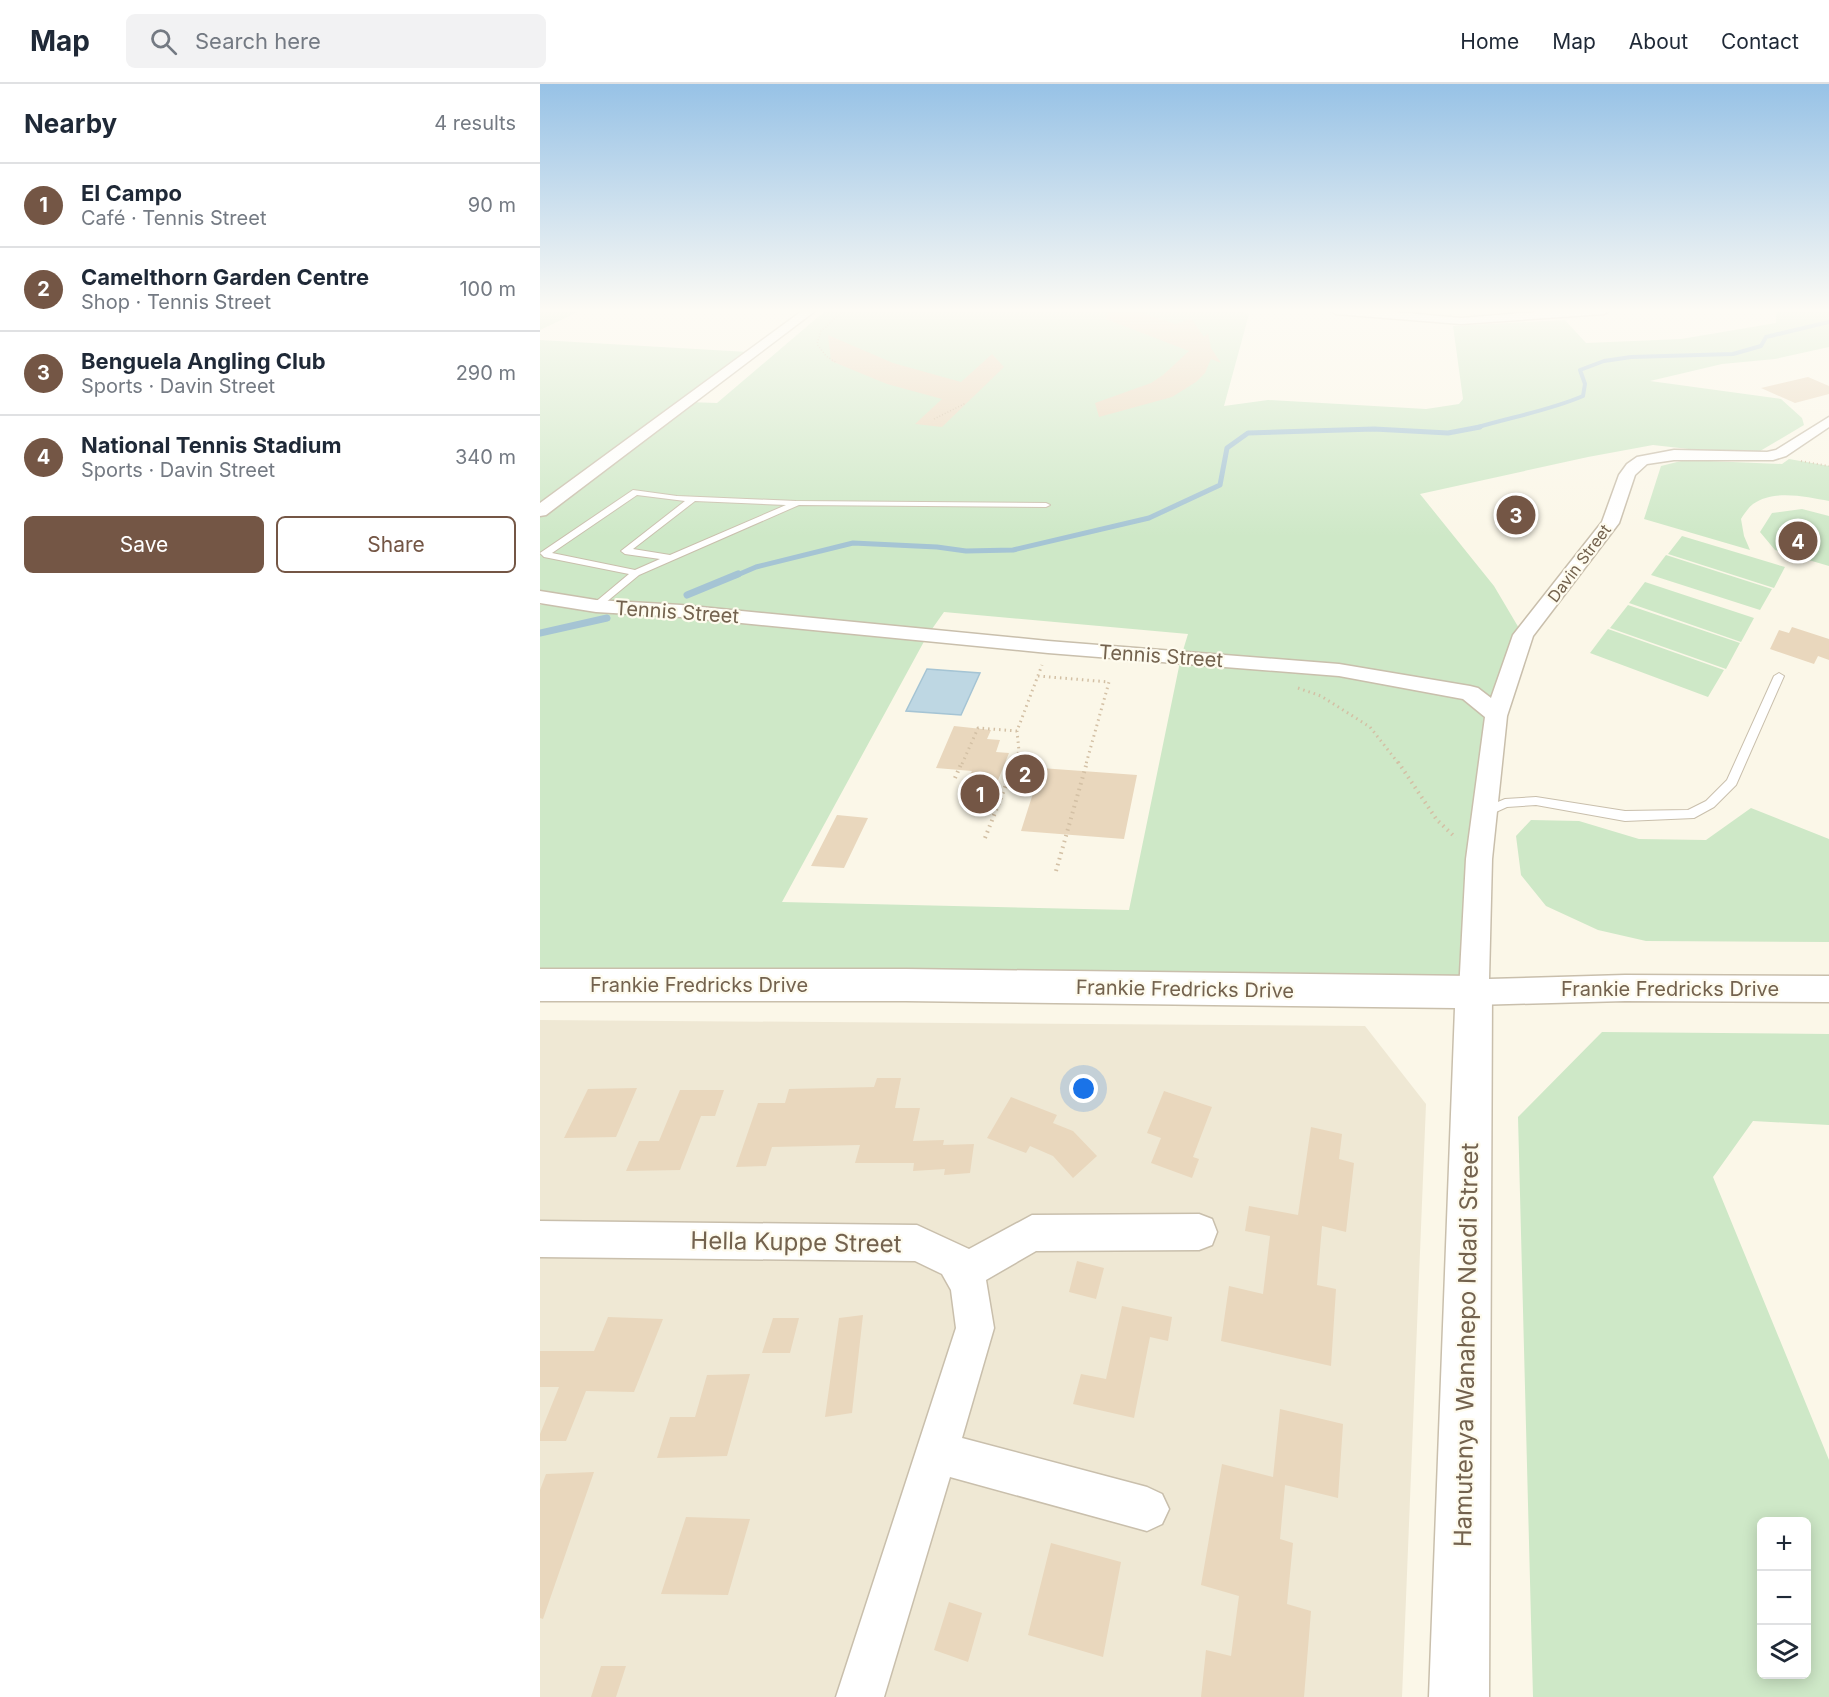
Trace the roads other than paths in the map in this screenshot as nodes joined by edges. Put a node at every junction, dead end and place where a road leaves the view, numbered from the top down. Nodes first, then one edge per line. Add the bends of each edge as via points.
1 (708, 386) edge
2 (1829, 421) edge
3 (694, 498) junction
4 (798, 503) junction
5 (1046, 505) dead end
6 (540, 511) edge
7 (670, 558) junction
8 (636, 573) junction
9 (540, 597) edge
10 (596, 606) junction
11 (1779, 675) dead end
12 (1496, 716) junction
13 (1485, 812) junction
14 (540, 985) edge
15 (1829, 989) edge
16 (1474, 992) junction
17 (1199, 1232) dead end
18 (540, 1239) edge
19 (962, 1273) junction
20 (937, 1452) junction
21 (1147, 1509) dead end
22 (860, 1697) edge
23 (1459, 1697) edge

1 - 6 street
2 - 12 street, Davin Street via 1768,458 1674,455 1642,460 1633,467 1610,523 1523,635
3 - 4 lane
3 - 7 lane via 625,551
3 - 8 lane via 636,492 544,554
4 - 5 lane
4 - 7 lane
7 - 8 lane
8 - 10 lane
9 - 10 street, Tennis Street
10 - 12 street, Tennis Street via 1339,670 1470,693
11 - 13 lane via 1732,782 1710,804 1690,815 1625,816 1536,801 1505,803
12 - 13 street
13 - 16 street via 1479,859
14 - 16 street, Frankie Fredricks Drive
15 - 16 street, Frankie Fredricks Drive
16 - 23 street, Hamutenya Wanahepo Ndadi Street
17 - 19 street via 1032,1233
18 - 19 street, Hella Kuppe Street via 917,1243 955,1261
19 - 20 street via 969,1286 975,1328
20 - 21 street
20 - 22 street

